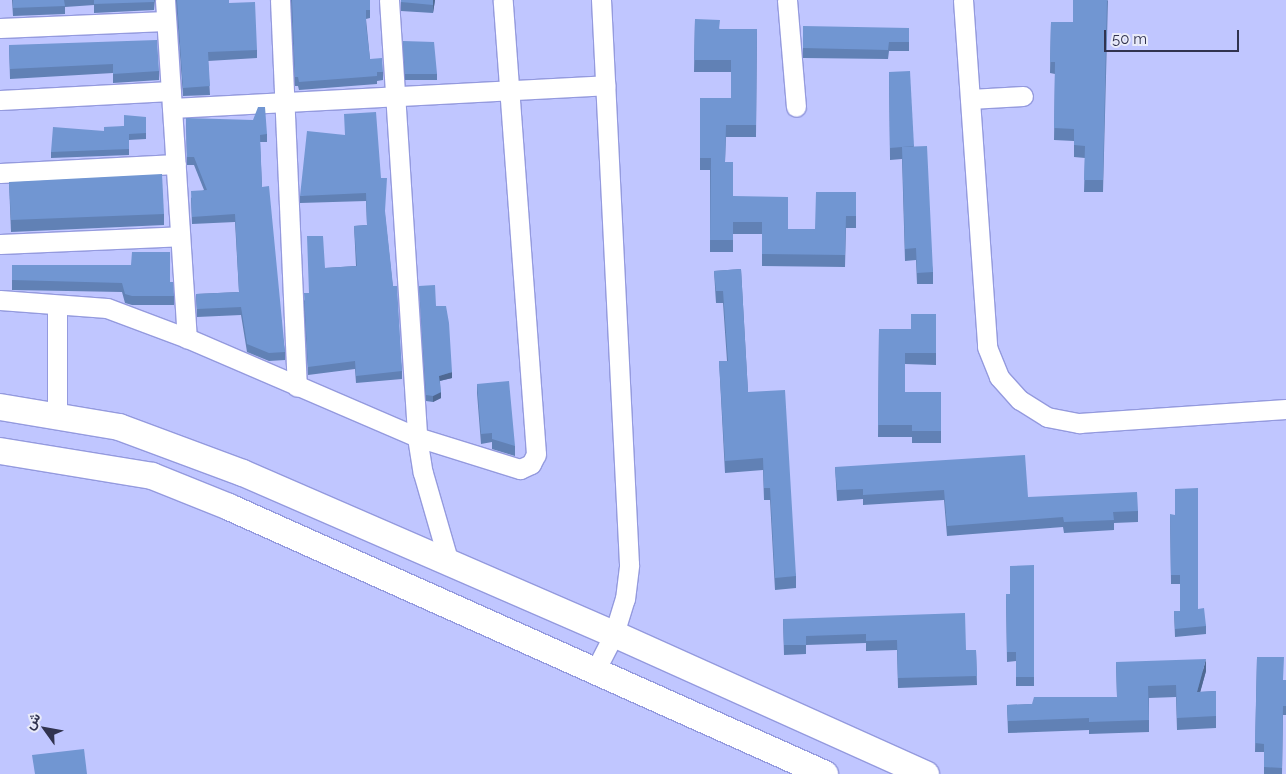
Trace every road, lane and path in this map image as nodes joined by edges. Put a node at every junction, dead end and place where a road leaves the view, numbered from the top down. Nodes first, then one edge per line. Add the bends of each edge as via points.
1 (165, 0) edge
2 (280, 0) edge
3 (389, 0) edge
4 (503, 0) edge
5 (601, 0) edge
6 (787, 0) edge
7 (963, 0) edge
8 (166, 21) junction
9 (0, 28) edge
10 (605, 85) junction
11 (508, 90) junction
12 (394, 96) junction
13 (1023, 96) dead end
14 (171, 99) junction
15 (970, 99) junction
16 (0, 100) edge
17 (285, 102) junction
18 (796, 107) dead end
19 (176, 164) junction
20 (0, 173) edge
21 (180, 236) junction
22 (0, 244) edge
23 (0, 300) edge
24 (57, 305) junction
25 (187, 338) junction
26 (297, 387) junction
27 (0, 407) edge
28 (1286, 410) edge
29 (57, 415) junction
30 (417, 437) junction
31 (0, 451) edge
32 (449, 563) junction
33 (614, 634) junction
34 (595, 672) junction
35 (825, 774) edge
36 (926, 774) edge

1 - 8 street
2 - 17 street
3 - 12 street
4 - 11 street
5 - 10 street
6 - 18 street
7 - 15 street
8 - 9 street
8 - 14 street
10 - 11 street
10 - 33 street via 629,564
11 - 12 street
11 - 30 street via 536,454 531,464 520,468
12 - 17 street
12 - 30 street
13 - 15 street
14 - 16 street
14 - 17 street
14 - 19 street
15 - 28 street via 987,347 992,366 1020,400 1047,416 1078,423
17 - 26 street
19 - 20 street
19 - 21 street
21 - 22 street
21 - 25 street
23 - 24 street
24 - 25 street via 107,308
24 - 29 street
25 - 26 street
26 - 30 street
27 - 29 street
29 - 32 street via 119,427 243,473
30 - 32 street
31 - 34 street via 152,476 229,507
32 - 33 street
33 - 34 street
33 - 36 street
34 - 35 street

